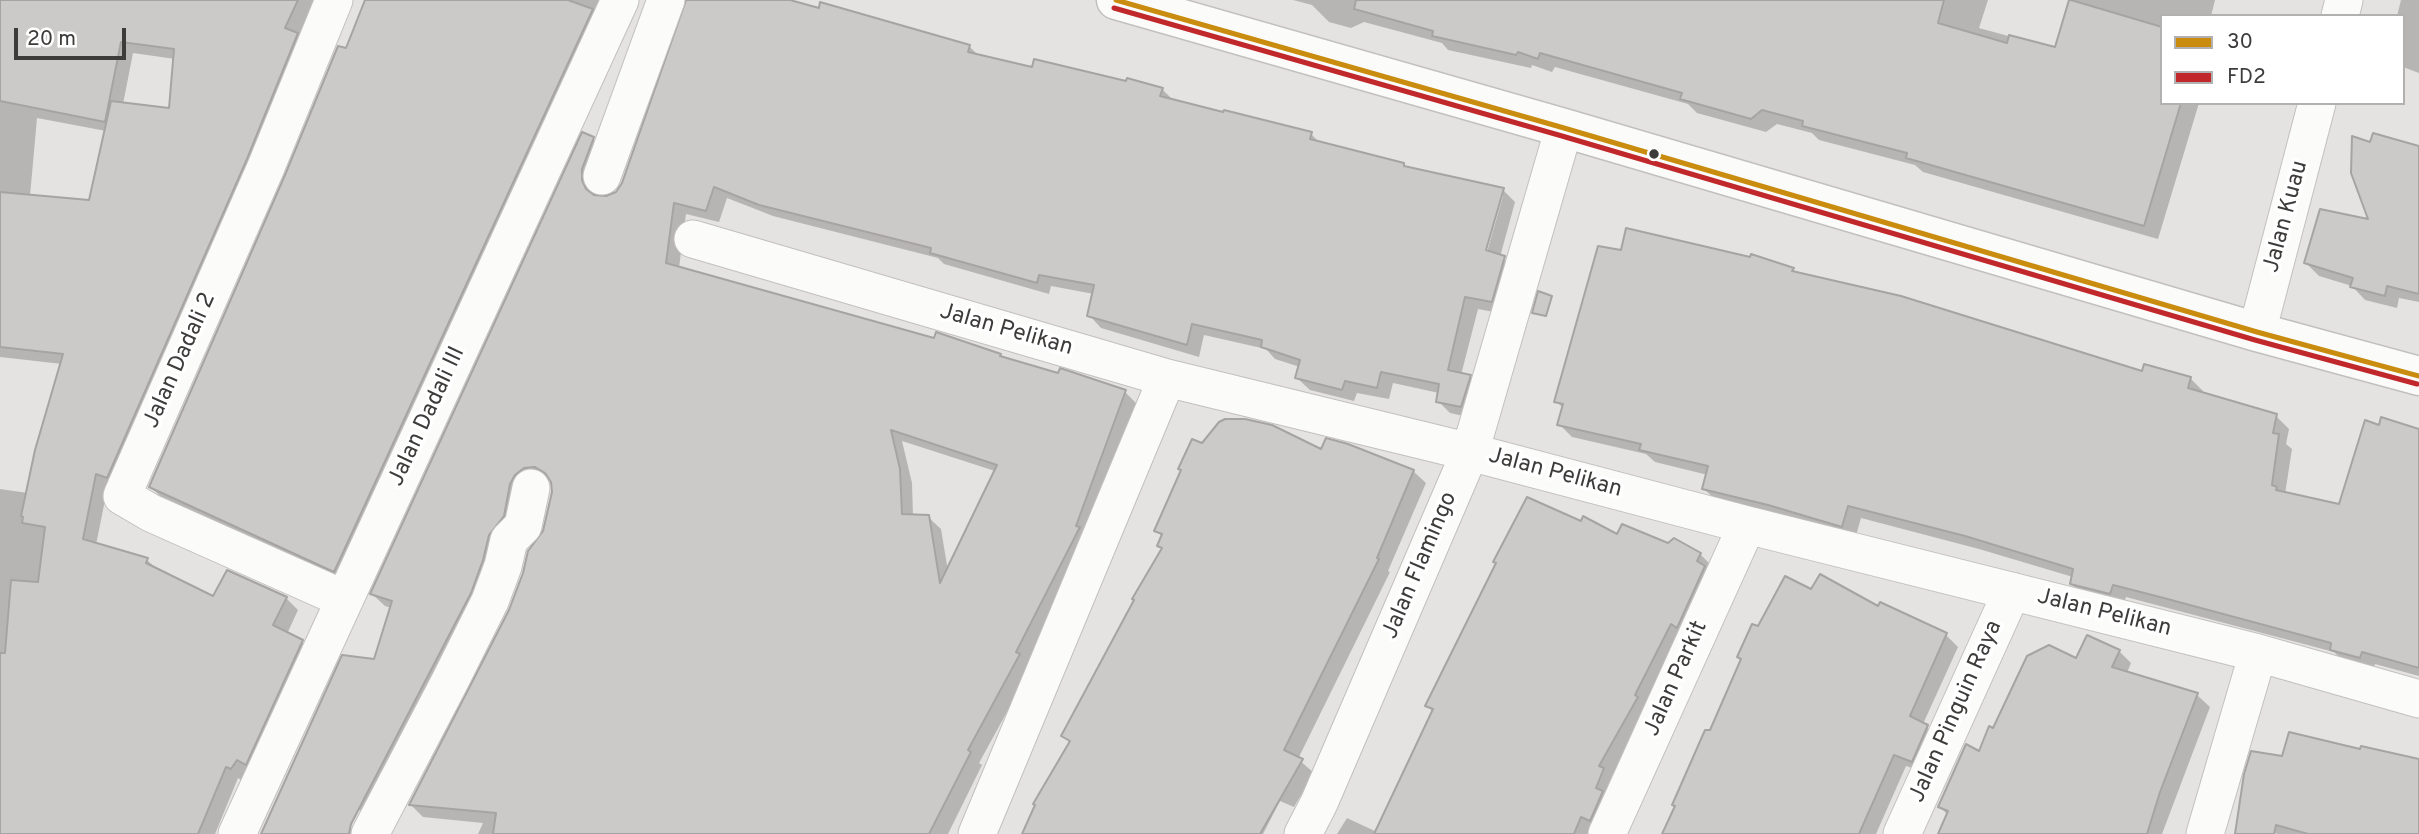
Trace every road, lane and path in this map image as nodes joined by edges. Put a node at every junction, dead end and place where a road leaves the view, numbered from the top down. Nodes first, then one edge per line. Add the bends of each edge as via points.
1 (334, 0) edge
2 (620, 0) edge
3 (666, 0) edge
4 (1116, 0) edge
5 (2316, 105) edge
6 (1564, 128) junction
7 (602, 176) dead end
8 (693, 239) dead end
9 (2257, 332) junction
10 (2419, 376) edge
11 (1167, 378) junction
12 (1469, 452) junction
13 (531, 488) dead end
14 (1748, 525) junction
15 (2012, 591) junction
16 (344, 599) junction
17 (2258, 653) junction
18 (2419, 699) edge
19 (237, 834) edge
20 (370, 834) edge
21 (977, 834) edge
22 (1303, 834) edge
23 (1607, 834) edge
24 (1902, 834) edge
25 (2205, 834) edge

1 - 16 street, Jalan Dadali 2 via 122,496
2 - 16 street, Jalan Dadali III
3 - 7 street
4 - 6 street
5 - 9 street, Jalan Kuau
6 - 9 street
6 - 12 street, Jalan Flamingo
8 - 11 street, Jalan Pelikan
9 - 10 street
11 - 12 street, Jalan Pelikan
11 - 21 street
12 - 14 street, Jalan Pelikan
12 - 22 street, Jalan Flamingo
13 - 20 street via 523,526 509,540 490,601
14 - 15 street, Jalan Pelikan
14 - 23 street, Jalan Parkit
15 - 17 street, Jalan Pelikan
15 - 24 street, Jalan Pinguin Raya
16 - 19 street, Jalan Dadali III
17 - 18 street, Jalan Pelikan
17 - 25 street

